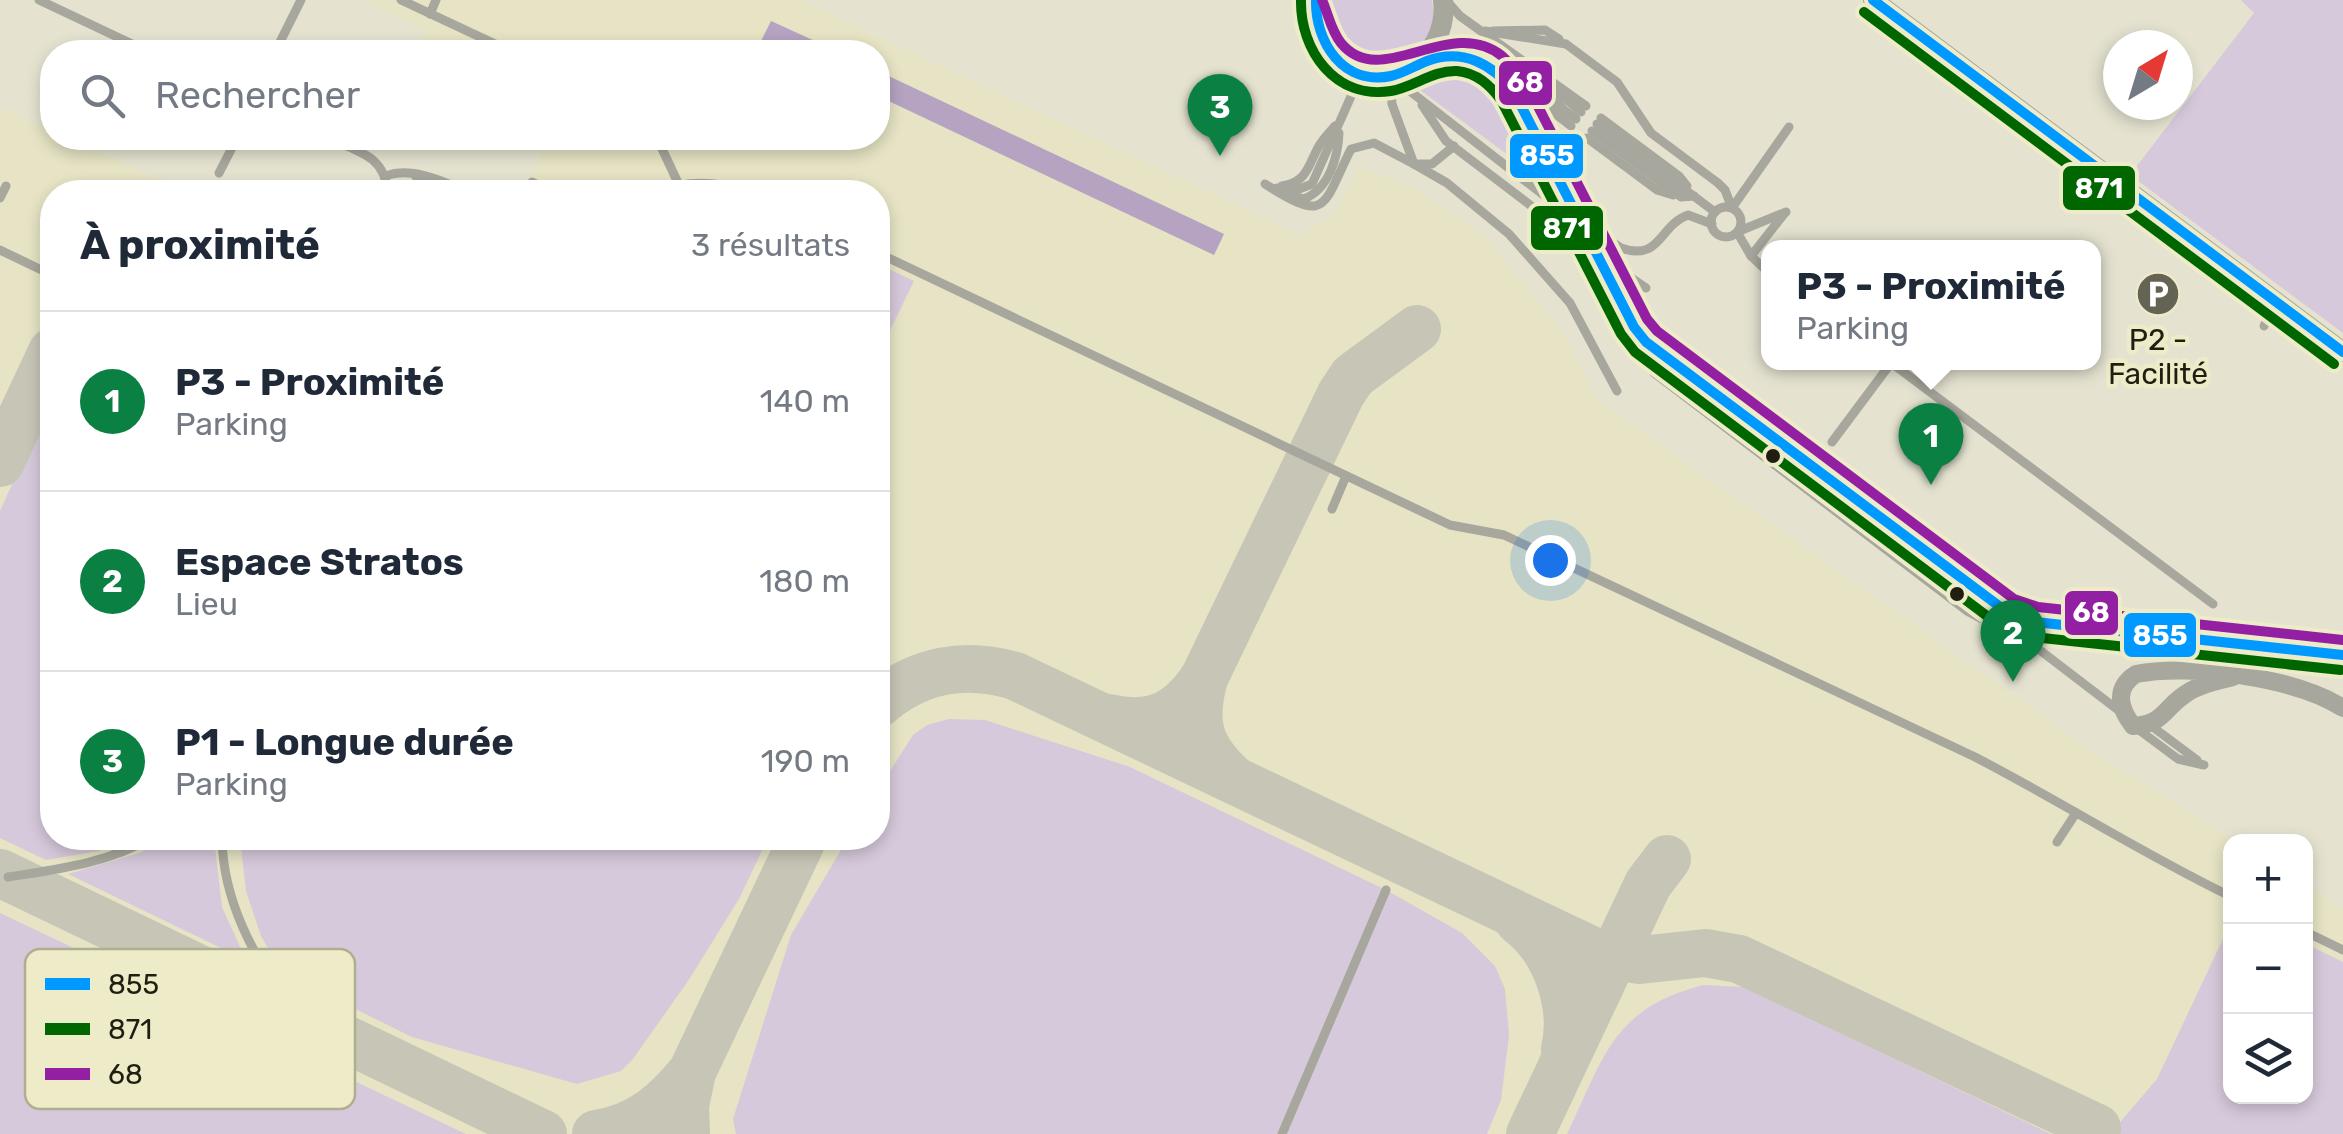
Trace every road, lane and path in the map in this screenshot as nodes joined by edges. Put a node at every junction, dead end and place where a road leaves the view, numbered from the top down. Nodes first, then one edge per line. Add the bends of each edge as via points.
1 (39, 0) edge
2 (301, 0) edge
3 (402, 0) edge
4 (436, 0) edge
5 (1305, 0) edge
6 (1316, 0) edge
7 (1445, 0) edge
8 (1873, 0) edge
9 (430, 14) junction
10 (1316, 22) junction
11 (1485, 31) junction
12 (113, 40) edge
13 (281, 40) edge
14 (486, 40) edge
15 (1520, 56) junction
16 (1417, 66) junction
17 (1361, 74) junction
18 (1390, 76) junction
19 (1418, 98) junction
20 (1339, 122) junction
21 (1789, 128) dead end
22 (1454, 146) junction
23 (230, 150) edge
24 (354, 150) edge
25 (663, 150) edge
26 (1414, 164) junction
27 (219, 173) dead end
28 (414, 175) junction
29 (386, 176) junction
30 (386, 180) edge
31 (420, 180) edge
32 (442, 180) edge
33 (677, 180) edge
34 (1265, 184) junction
35 (6, 186) dead end
36 (1694, 196) junction
37 (0, 198) edge
38 (1732, 208) junction
39 (1716, 212) junction
40 (1712, 224) junction
41 (1737, 232) junction
42 (1764, 240) edge
43 (1761, 244) edge
44 (0, 250) edge
45 (1752, 256) junction
46 (890, 259) edge
47 (1761, 265) edge
48 (40, 269) edge
49 (1646, 288) dead end
50 (2276, 302) junction
51 (2264, 326) dead end
52 (1634, 328) junction
53 (2343, 352) edge
54 (1885, 370) edge
55 (1899, 370) edge
56 (1617, 391) dead end
57 (1832, 442) dead end
58 (1346, 476) junction
59 (1332, 509) dead end
60 (2213, 604) dead end
61 (2035, 622) junction
62 (2001, 638) dead end
63 (2343, 655) edge
64 (2233, 677) junction
65 (2343, 708) edge
66 (2136, 722) junction
67 (2076, 813) junction
68 (2057, 842) dead end
69 (122, 850) edge
70 (223, 850) edge
71 (8, 877) dead end
72 (1386, 890) dead end
73 (2223, 892) edge
74 (2313, 935) edge
75 (252, 949) edge
76 (2343, 950) edge
77 (1282, 1134) edge

1 - 12 lane
2 - 13 lane
3 - 9 lane
4 - 9 lane
5 - 10 street
6 - 10 street
7 - 11 lane
7 - 16 street via 1439,38
8 - 50 street
9 - 14 lane
10 - 17 street via 1331,55
11 - 15 lane
11 - 38 lane via 1566,44 1617,82 1651,133 1718,183
15 - 15 lane via 1579,116 1558,116
16 - 18 street
16 - 52 lane, bridge via 1443,57 1482,60 1502,75
17 - 18 street
17 - 20 lane
18 - 19 lane
18 - 26 lane via 1392,104
19 - 22 lane
19 - 40 lane via 1621,248 1655,246 1688,215
20 - 34 lane via 1302,180
20 - 34 lane via 1338,152 1318,192 1298,198
21 - 38 lane
22 - 26 lane via 1432,164
22 - 49 lane
23 - 27 lane
24 - 29 lane via 372,158
25 - 33 lane
26 - 34 lane via 1374,143 1351,149 1321,206 1298,205
26 - 56 lane via 1479,207 1545,272
28 - 29 lane
28 - 31 lane
28 - 32 lane
29 - 30 lane
35 - 37 lane
36 - 36 lane via 1594,128 1656,190
36 - 39 lane
38 - 39 lane
38 - 41 lane via 1741,219
39 - 40 lane
40 - 41 lane via 1720,235
41 - 42 lane via 1786,212
41 - 45 lane
43 - 45 lane
44 - 48 lane
45 - 47 lane
46 - 58 lane
50 - 51 lane
50 - 53 street
52 - 61 lane via 1998,606
52 - 61 lane via 1654,372 1967,611
54 - 57 lane
55 - 60 lane
58 - 59 lane
58 - 67 lane via 1450,525 1519,542 1976,757
61 - 63 lane
62 - 66 lane via 2037,648
64 - 65 street via 2301,687
64 - 66 street via 2184,694 2157,722
64 - 66 street via 2136,674 2123,687 2120,704
66 - 66 lane via 2178,759 2204,765
67 - 68 lane
67 - 73 lane
69 - 71 lane
70 - 75 lane via 228,887
72 - 77 lane
74 - 76 lane

